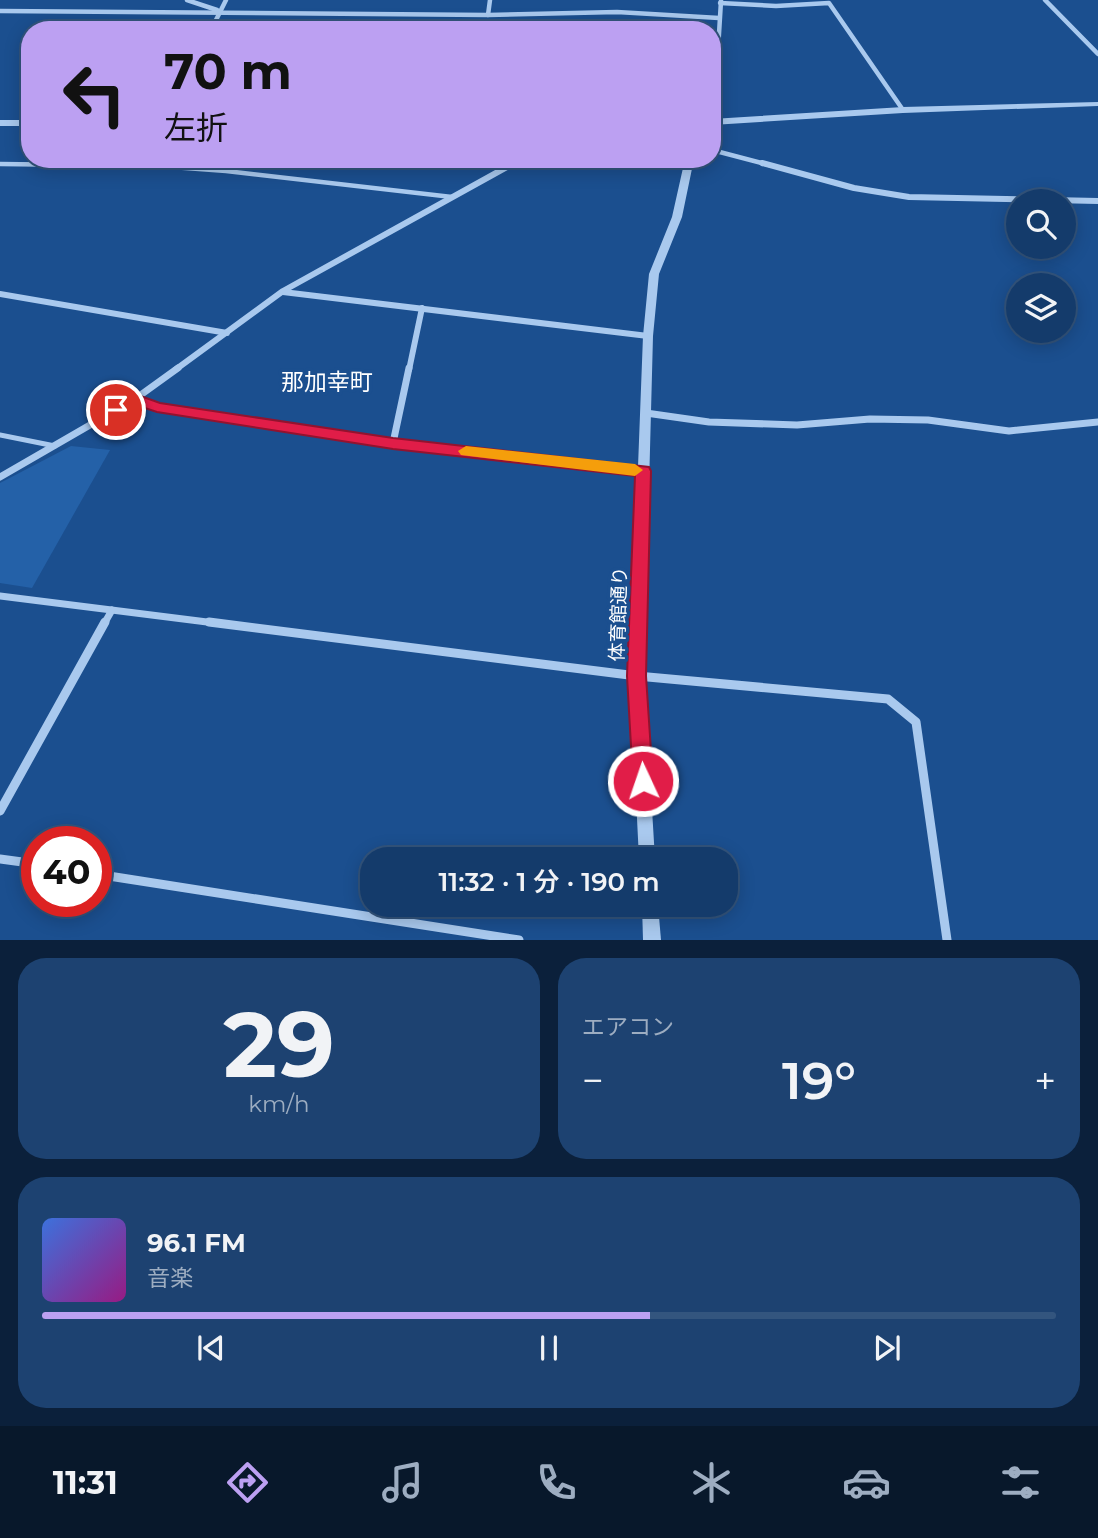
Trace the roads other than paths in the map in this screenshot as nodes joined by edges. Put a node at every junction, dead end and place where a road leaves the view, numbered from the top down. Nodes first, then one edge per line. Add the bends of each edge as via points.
1 (187, 0) edge
2 (226, 0) edge
3 (490, 0) edge
4 (1045, 0) edge
5 (720, 2) edge
6 (0, 11) edge
7 (221, 11) junction
8 (488, 15) junction
9 (719, 18) junction
10 (216, 21) edge
11 (719, 21) edge
12 (1098, 54) edge
13 (1098, 104) edge
14 (902, 110) junction
15 (721, 121) edge
16 (0, 123) edge
17 (21, 123) edge
18 (721, 152) edge
19 (0, 164) edge
20 (21, 164) edge
21 (185, 168) edge
22 (509, 168) edge
23 (688, 168) edge
24 (453, 197) junction
25 (1098, 201) edge
26 (283, 292) junction
27 (0, 294) edge
28 (422, 308) junction
29 (228, 333) junction
30 (648, 336) junction
31 (135, 398) junction
32 (646, 413) junction
33 (1098, 422) edge
34 (0, 435) edge
35 (393, 443) junction
36 (56, 446) junction
37 (643, 471) junction
38 (0, 477) edge
39 (0, 596) edge
40 (112, 610) junction
41 (637, 676) junction
42 (0, 811) edge
43 (646, 847) edge
44 (0, 859) edge
45 (21, 862) edge
46 (112, 876) edge
47 (651, 917) edge
48 (519, 940) edge
49 (652, 940) edge
50 (947, 940) edge

1 - 7 street
2 - 7 street
3 - 8 street
4 - 12 street
5 - 9 street
5 - 14 street via 829,3
6 - 7 street
7 - 8 street
7 - 10 street
8 - 9 street via 617,12
9 - 11 street
13 - 14 street
14 - 15 street
16 - 17 street
18 - 25 street via 854,188 909,197
19 - 20 lane
21 - 24 lane
22 - 24 street
23 - 30 street, 体育館通り via 677,217 654,274
24 - 26 street
26 - 28 street
26 - 29 street
27 - 29 street
28 - 30 street
28 - 35 street
29 - 31 street
30 - 32 street, 体育館通り
31 - 35 street via 157,407
31 - 36 street
32 - 33 street via 709,422 797,425 929,420 1009,431
32 - 37 street, 体育館通り
34 - 36 lane
35 - 37 street
36 - 38 street
37 - 41 street, 体育館通り
39 - 40 street
40 - 41 street
40 - 42 street
41 - 43 street, 体育館通り
41 - 50 street via 888,699 916,722
44 - 45 street
46 - 48 street
47 - 49 street

